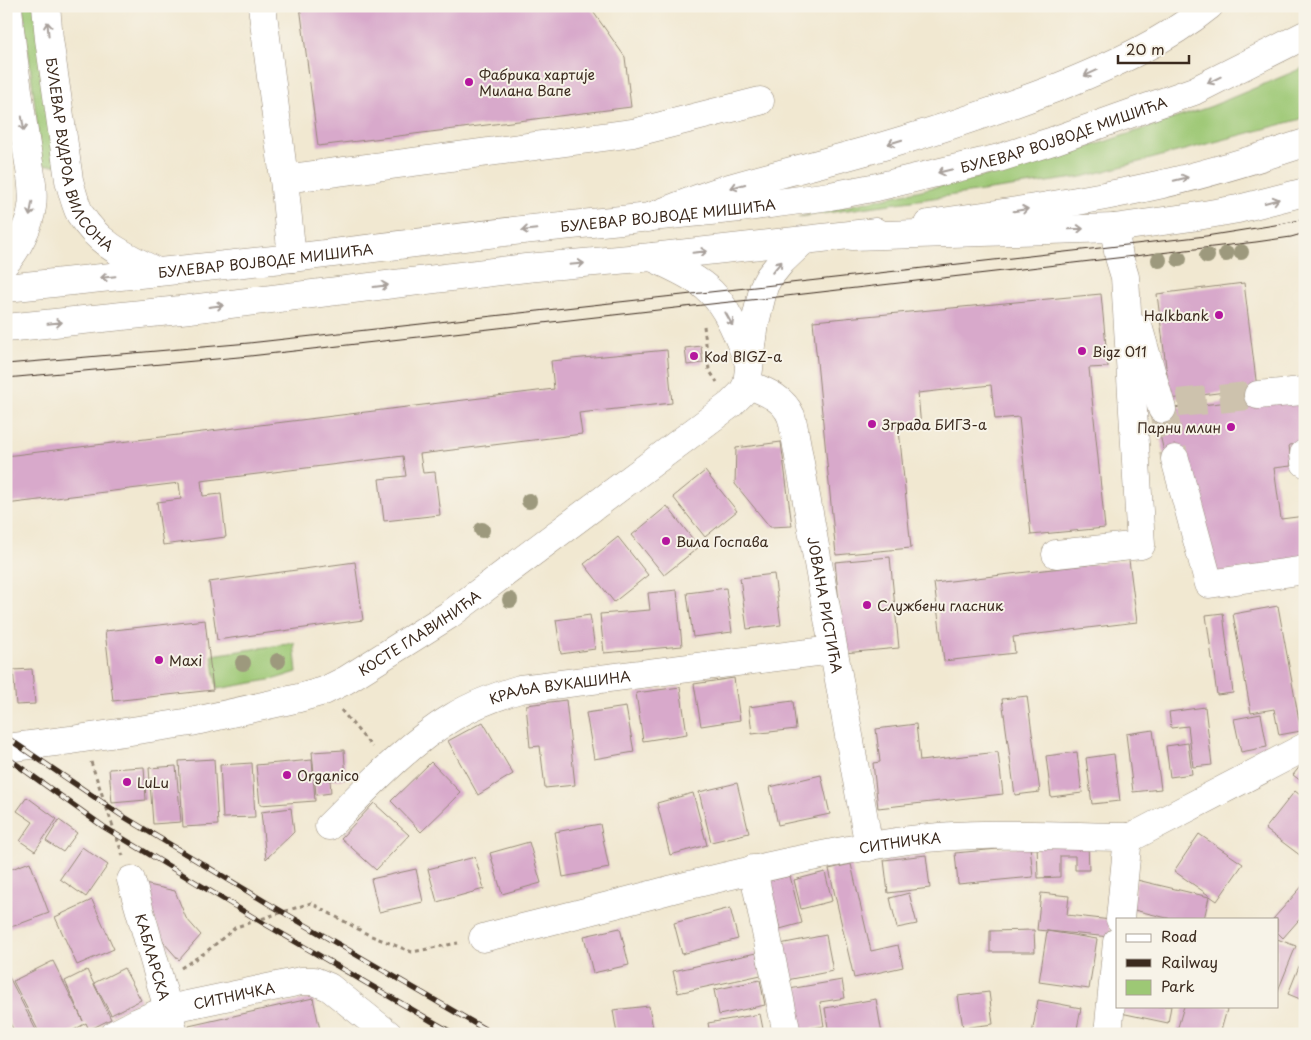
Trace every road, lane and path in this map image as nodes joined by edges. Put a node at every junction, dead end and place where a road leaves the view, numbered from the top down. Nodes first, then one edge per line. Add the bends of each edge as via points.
1 (8, 6) edge
2 (46, 6) edge
3 (262, 6) edge
4 (1209, 6) edge
5 (1305, 35) edge
6 (760, 101) dead end
7 (1305, 143) edge
8 (284, 179) junction
9 (1305, 192) edge
10 (648, 218) junction
11 (1114, 228) junction
12 (852, 236) junction
13 (803, 241) junction
14 (292, 258) junction
15 (652, 258) junction
16 (6, 262) edge
17 (157, 272) junction
18 (1125, 277) junction
19 (6, 288) edge
20 (6, 328) edge
21 (748, 374) junction
22 (1302, 390) dead end
23 (1258, 395) tunnel mouth
24 (1167, 406) tunnel mouth
25 (1305, 454) edge
26 (1175, 459) tunnel mouth
27 (1305, 463) edge
28 (1056, 554) dead end
29 (1305, 570) edge
30 (833, 650) junction
31 (336, 704) dead end
32 (1305, 747) edge
33 (6, 748) edge
34 (375, 750) dead end
35 (93, 769) dead end
36 (329, 826) dead end
37 (1128, 837) junction
38 (868, 847) junction
39 (752, 869) junction
40 (131, 880) joint
41 (1120, 918) edge
42 (483, 938) joint
43 (1116, 955) edge
44 (160, 982) junction
45 (171, 1022) edge
46 (1110, 1033) edge
47 (115, 1034) edge
48 (388, 1034) edge
49 (787, 1034) edge

1 -> 16 main road via 33,206 22,239
17 -> 2 main road, БУЛЕВАР ВУДРОА ВИЛСОНА via 108,246 80,213 69,180
3 - 8 main road
4 -> 10 main road via 1128,56 1008,106 881,147 732,187
5 -> 10 main road, БУЛЕВАР ВОЈВОДЕ МИШИЋА via 1194,90 999,158 830,196
6 - 8 main road via 633,133
12 -> 7 main road via 1021,211 1149,187 1240,164
8 - 14 main road
11 -> 9 main road via 1238,209
10 -> 14 main road, БУЛЕВАР ВОЈВОДЕ МИШИЋА
12 -> 11 main road
11 - 18 main road
12 - 13 main road
15 -> 13 main road
21 -> 13 main road, КОСТЕ ГЛАВИНИЋА via 764,286 773,271
14 - 17 main road, БУЛЕВАР ВОЈВОДЕ МИШИЋА
20 -> 15 main road via 526,268
15 -> 21 main road via 700,283 720,302 733,326
17 -> 19 main road, БУЛЕВАР ВОЈВОДЕ МИШИЋА
18 - 24 main road
18 - 28 main road via 1141,546
21 - 30 main road, ЈОВАНА РИСТИЋА via 786,406 791,416
21 - 33 main road, КОСТЕ ГЛАВИНИЋА via 742,393 731,404 448,615 346,680 299,698 191,722
22 - 23 main road
25 - 27 main road
26 - 29 main road via 1209,584
30 - 36 main road, КРАЉА ВУКАШИНА via 520,689 496,696 468,708 432,730
30 - 38 main road, ЈОВАНА РИСТИЋА
31 - 34 path
32 - 37 main road, СИТНИЧКА
35 - 40 path
37 - 38 main road, СИТНИЧКА via 996,835 911,840
37 - 41 main road
38 - 39 main road, СИТНИЧКА
39 - 42 main road, СИТНИЧКА
39 - 49 main road
40 - 44 main road, КАБЛАРСКА
42 - 44 path via 412,952 311,904 236,927 206,952
43 - 46 main road
44 - 45 main road, КАБЛАРСКА
45 - 47 main road, СИТНИЧКА via 138,1022
45 - 48 main road, СИТНИЧКА via 300,981 329,987

